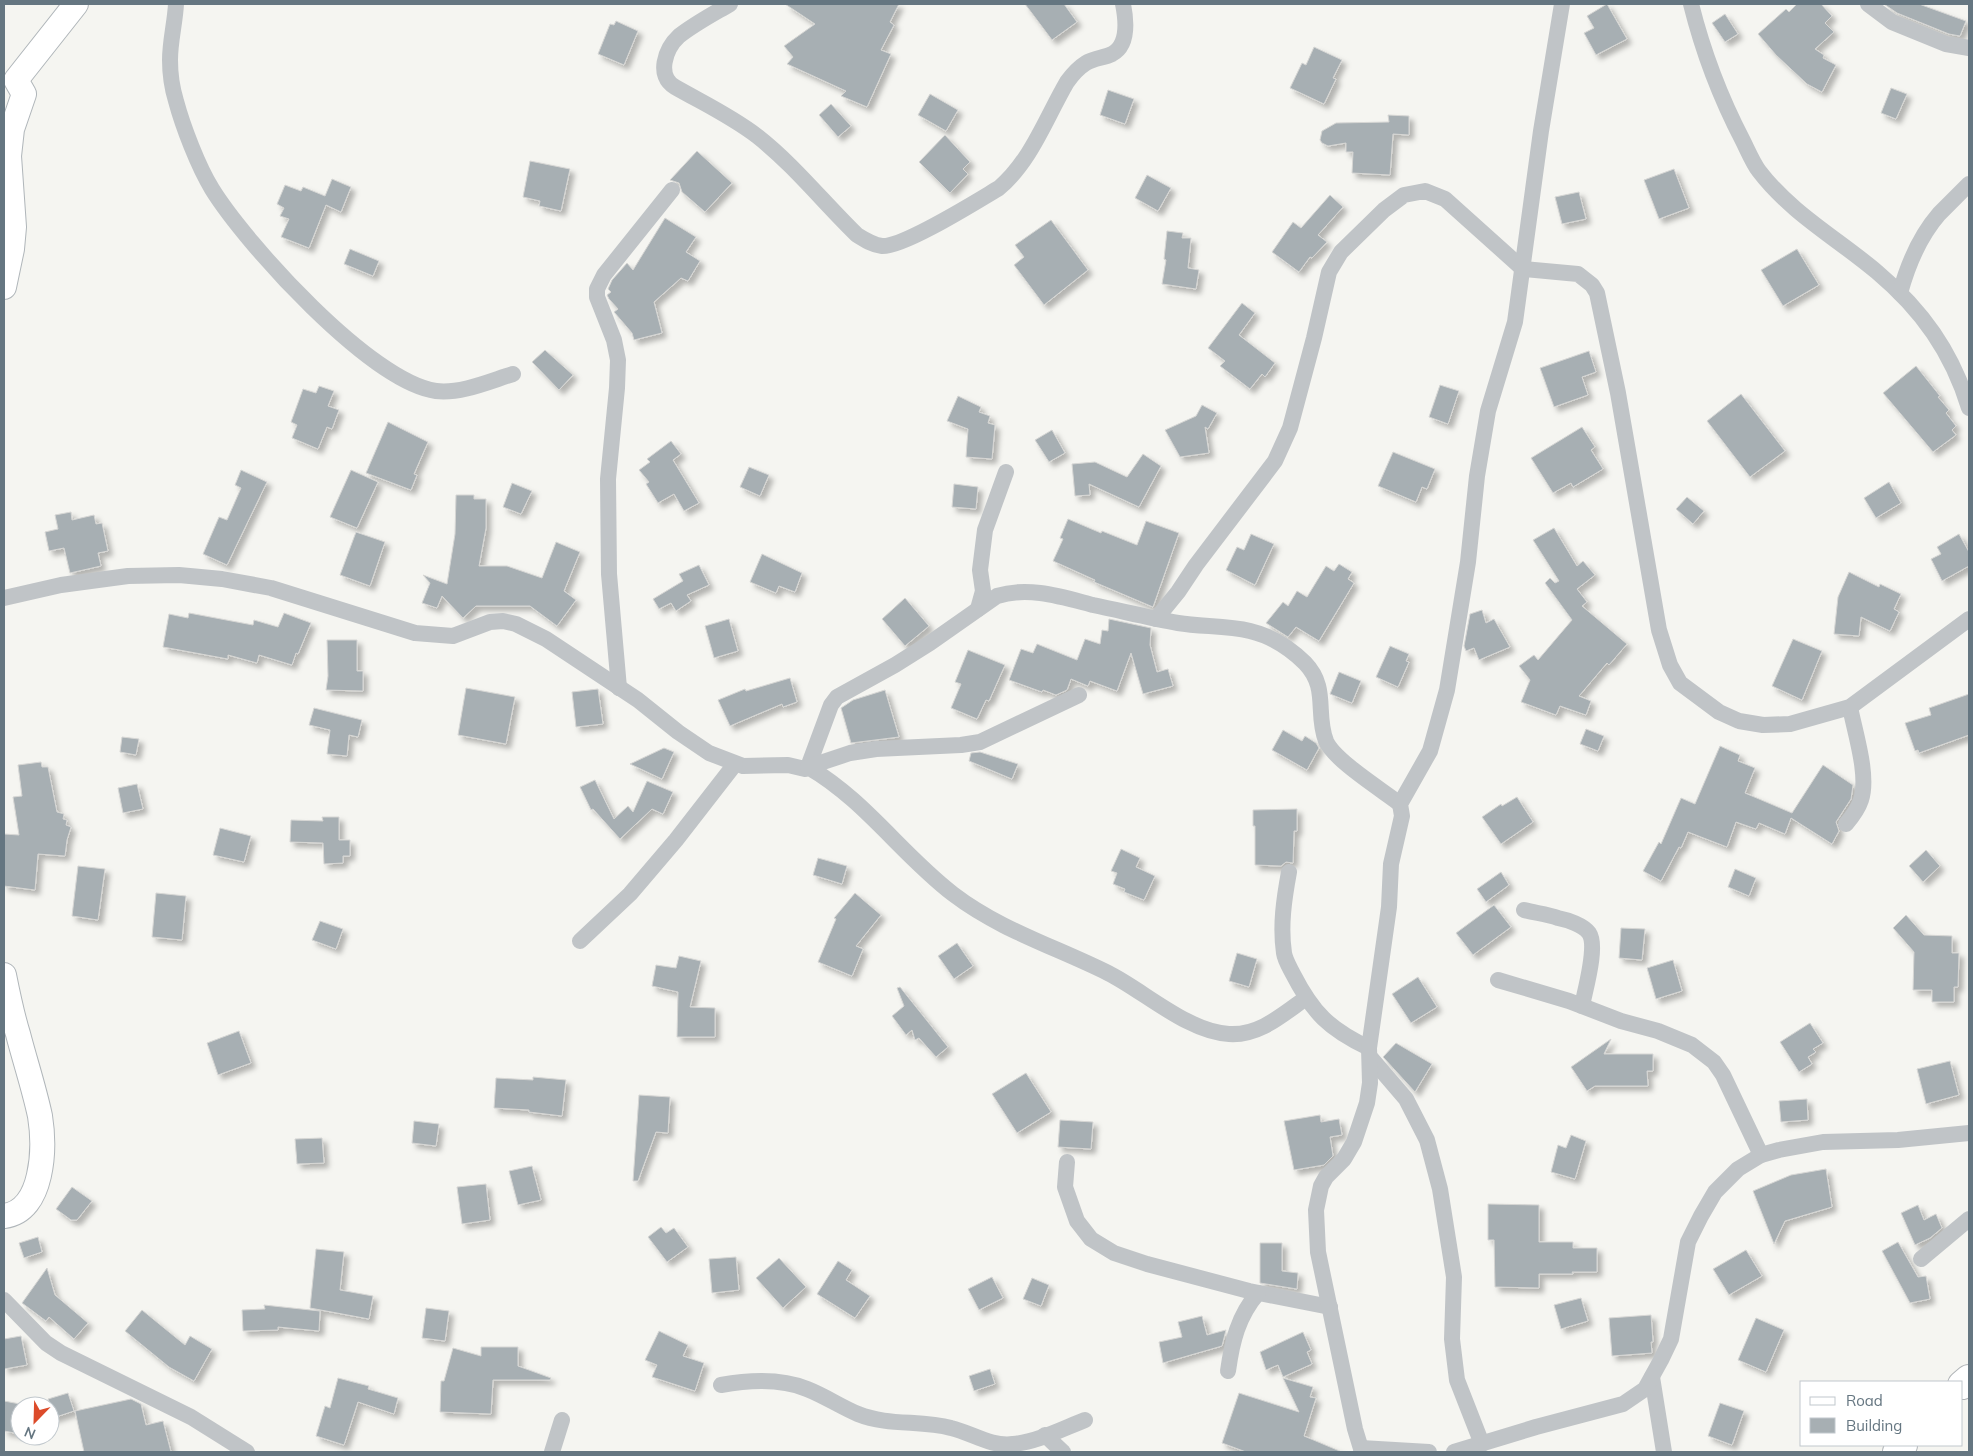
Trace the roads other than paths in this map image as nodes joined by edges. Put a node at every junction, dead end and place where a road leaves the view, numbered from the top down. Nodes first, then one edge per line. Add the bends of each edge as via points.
1 (76, 4) edge
2 (176, 4) edge
3 (730, 4) edge
4 (1123, 4) edge
5 (1562, 4) edge
6 (1691, 4) edge
7 (1868, 4) edge
8 (1969, 48) edge
9 (1969, 184) edge
10 (672, 190) dead end
11 (1523, 270) junction
12 (4, 284) edge
13 (1900, 293) junction
14 (513, 374) dead end
15 (1969, 408) edge
16 (1006, 472) dead end
17 (4, 598) edge
18 (978, 609) junction
19 (1156, 619) junction
20 (1969, 619) edge
21 (619, 688) junction
22 (1079, 695) dead end
23 (1850, 707) junction
24 (735, 764) junction
25 (808, 767) junction
26 (1400, 804) junction
27 (1846, 824) dead end
28 (1289, 872) dead end
29 (1524, 910) dead end
30 (580, 941) dead end
31 (4, 975) edge
32 (1498, 980) dead end
33 (1306, 998) junction
34 (1582, 1006) junction
35 (1369, 1052) junction
36 (1969, 1133) edge
37 (1761, 1155) junction
38 (1067, 1162) dead end
39 (4, 1216) edge
40 (1969, 1219) edge
41 (1921, 1259) dead end
42 (1258, 1293) junction
43 (4, 1300) edge
44 (1330, 1307) junction
45 (1228, 1371) dead end
46 (1652, 1377) junction
47 (721, 1385) dead end
48 (562, 1420) dead end
49 (1085, 1420) dead end
50 (1045, 1435) junction
51 (1482, 1444) junction
52 (1361, 1450) edge
53 (248, 1452) edge
54 (552, 1452) edge
55 (1063, 1452) edge
56 (1428, 1452) edge
57 (1454, 1452) edge
58 (1664, 1452) edge

1 - 12 street via 16,80 24,94 12,129 9,156 14,227
2 - 14 street via 170,60 176,102 212,188 253,244 322,317 378,363 416,385 438,391 466,388
3 - 4 street via 676,40 664,64 668,81 757,136 806,180 857,235 880,246 898,244 926,230 1009,180 1030,152 1075,72 1120,47 1125,21
5 - 11 street
6 - 13 street via 1712,76 1759,171 1786,202
7 - 8 street via 1892,22 1946,44
9 - 13 street via 1923,235 1909,262
10 - 21 street via 604,275 597,289 598,302 614,340 618,360 608,479 609,574
11 - 19 street via 1445,199 1426,192 1404,195 1384,210 1341,252 1329,272 1290,428 1275,462
11 - 23 street via 1578,274 1597,293 1660,630 1670,665 1680,683 1718,712 1751,724 1790,724
11 - 26 street via 1515,322 1488,411 1448,690 1430,751
13 - 15 street via 1929,324 1961,382
16 - 18 street via 985,530 980,570 983,591
17 - 21 street via 61,585 128,576 179,575 222,579 271,588 415,633 453,636 490,622 516,624 540,635
18 - 19 street via 997,596 1026,592 1051,594
18 - 25 street via 895,665 837,697
19 - 26 street via 1251,631 1289,648 1306,664 1319,684 1326,743 1340,759
20 - 23 street
21 - 24 street via 709,753
22 - 25 street via 980,742 876,749 850,753
23 - 27 street via 1863,773 1857,809
24 - 25 street
24 - 30 street via 630,894
25 - 33 street via 839,787 898,846 969,906 1002,926 1109,974 1167,1010 1202,1027 1227,1034 1250,1033
26 - 35 street via 1402,816 1391,864 1389,907
28 - 33 street via 1282,916 1284,955
29 - 34 street via 1557,917 1582,926 1589,933 1593,944
31 - 39 street via 40,1116 42,1147 39,1177 28,1202 22,1210
32 - 34 street
33 - 35 street via 1332,1027
34 - 37 street via 1692,1045 1714,1062
35 - 44 street via 1367,1103 1354,1142 1344,1159 1326,1177 1316,1210 1318,1252
35 - 51 street via 1406,1099 1427,1140 1440,1189 1454,1278 1452,1339 1457,1380
36 - 37 street via 1898,1140 1823,1142
37 - 46 street via 1738,1169 1715,1192 1688,1242 1670,1339
38 - 42 street via 1065,1187 1077,1221 1091,1239 1114,1253 1148,1264
40 - 41 street
42 - 44 street
42 - 45 street via 1247,1305 1236,1331
43 - 53 street via 40,1338 61,1353 191,1416
44 - 52 street
46 - 51 street via 1645,1389 1623,1404
46 - 58 street
47 - 50 street via 788,1383 871,1418 943,1426 996,1444 1012,1444
48 - 54 street
49 - 50 street
50 - 55 street
51 - 57 street
52 - 56 street

